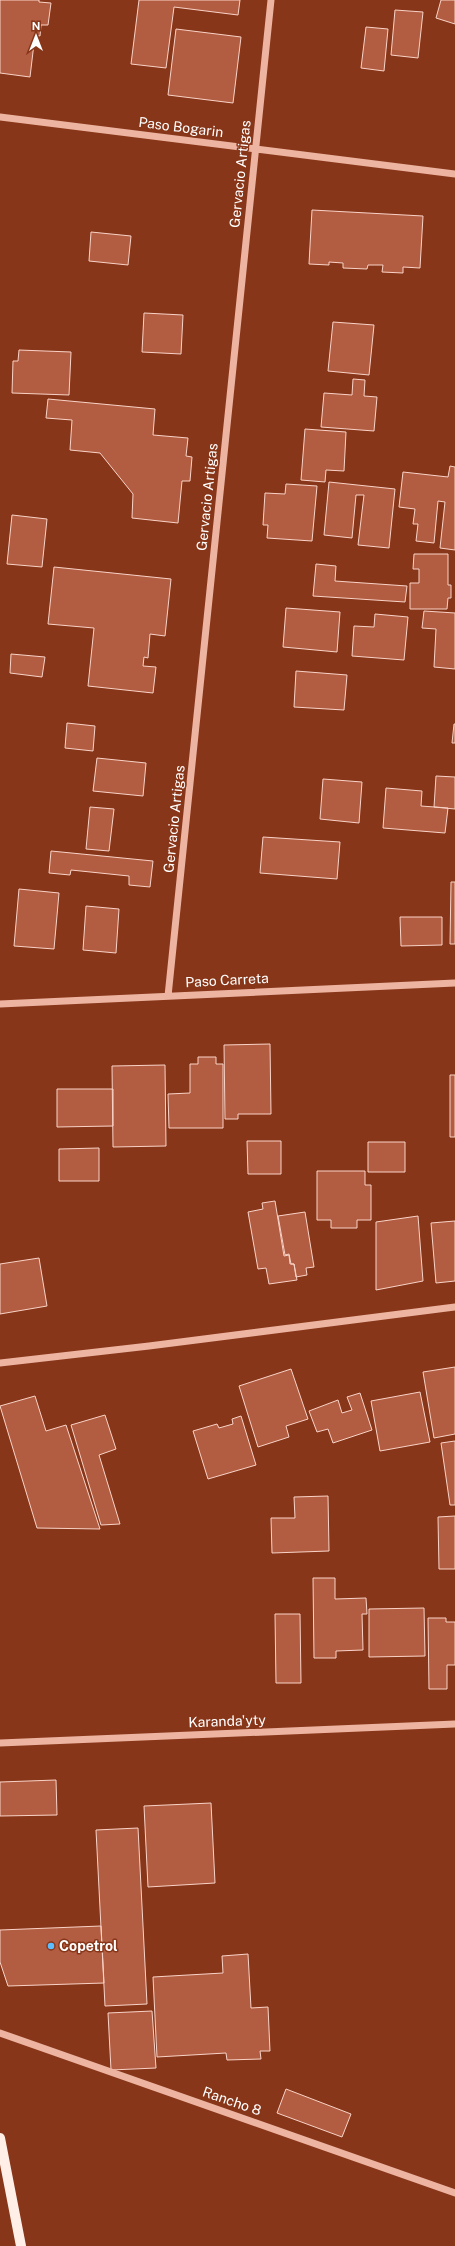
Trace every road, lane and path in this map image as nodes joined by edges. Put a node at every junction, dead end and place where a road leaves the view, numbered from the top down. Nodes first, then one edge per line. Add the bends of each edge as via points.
1 (271, 0) edge
2 (0, 118) edge
3 (256, 149) junction
4 (455, 174) edge
5 (455, 982) edge
6 (168, 996) junction
7 (0, 1004) edge
8 (455, 1307) edge
9 (0, 1363) edge
10 (455, 1724) edge
11 (0, 1743) edge
12 (0, 2033) edge
13 (0, 2138) edge
14 (455, 2193) edge
15 (21, 2246) edge

1 - 3 street, Gervacio Artigas
2 - 3 street, Paso Bogarin
3 - 4 street, Paso Bogarin
3 - 6 street, Gervacio Artigas
5 - 6 street, Paso Carreta
6 - 7 street, Paso Carreta
8 - 9 street
10 - 11 street, Karanda'yty
12 - 14 street, Rancho 8
13 - 15 main road

